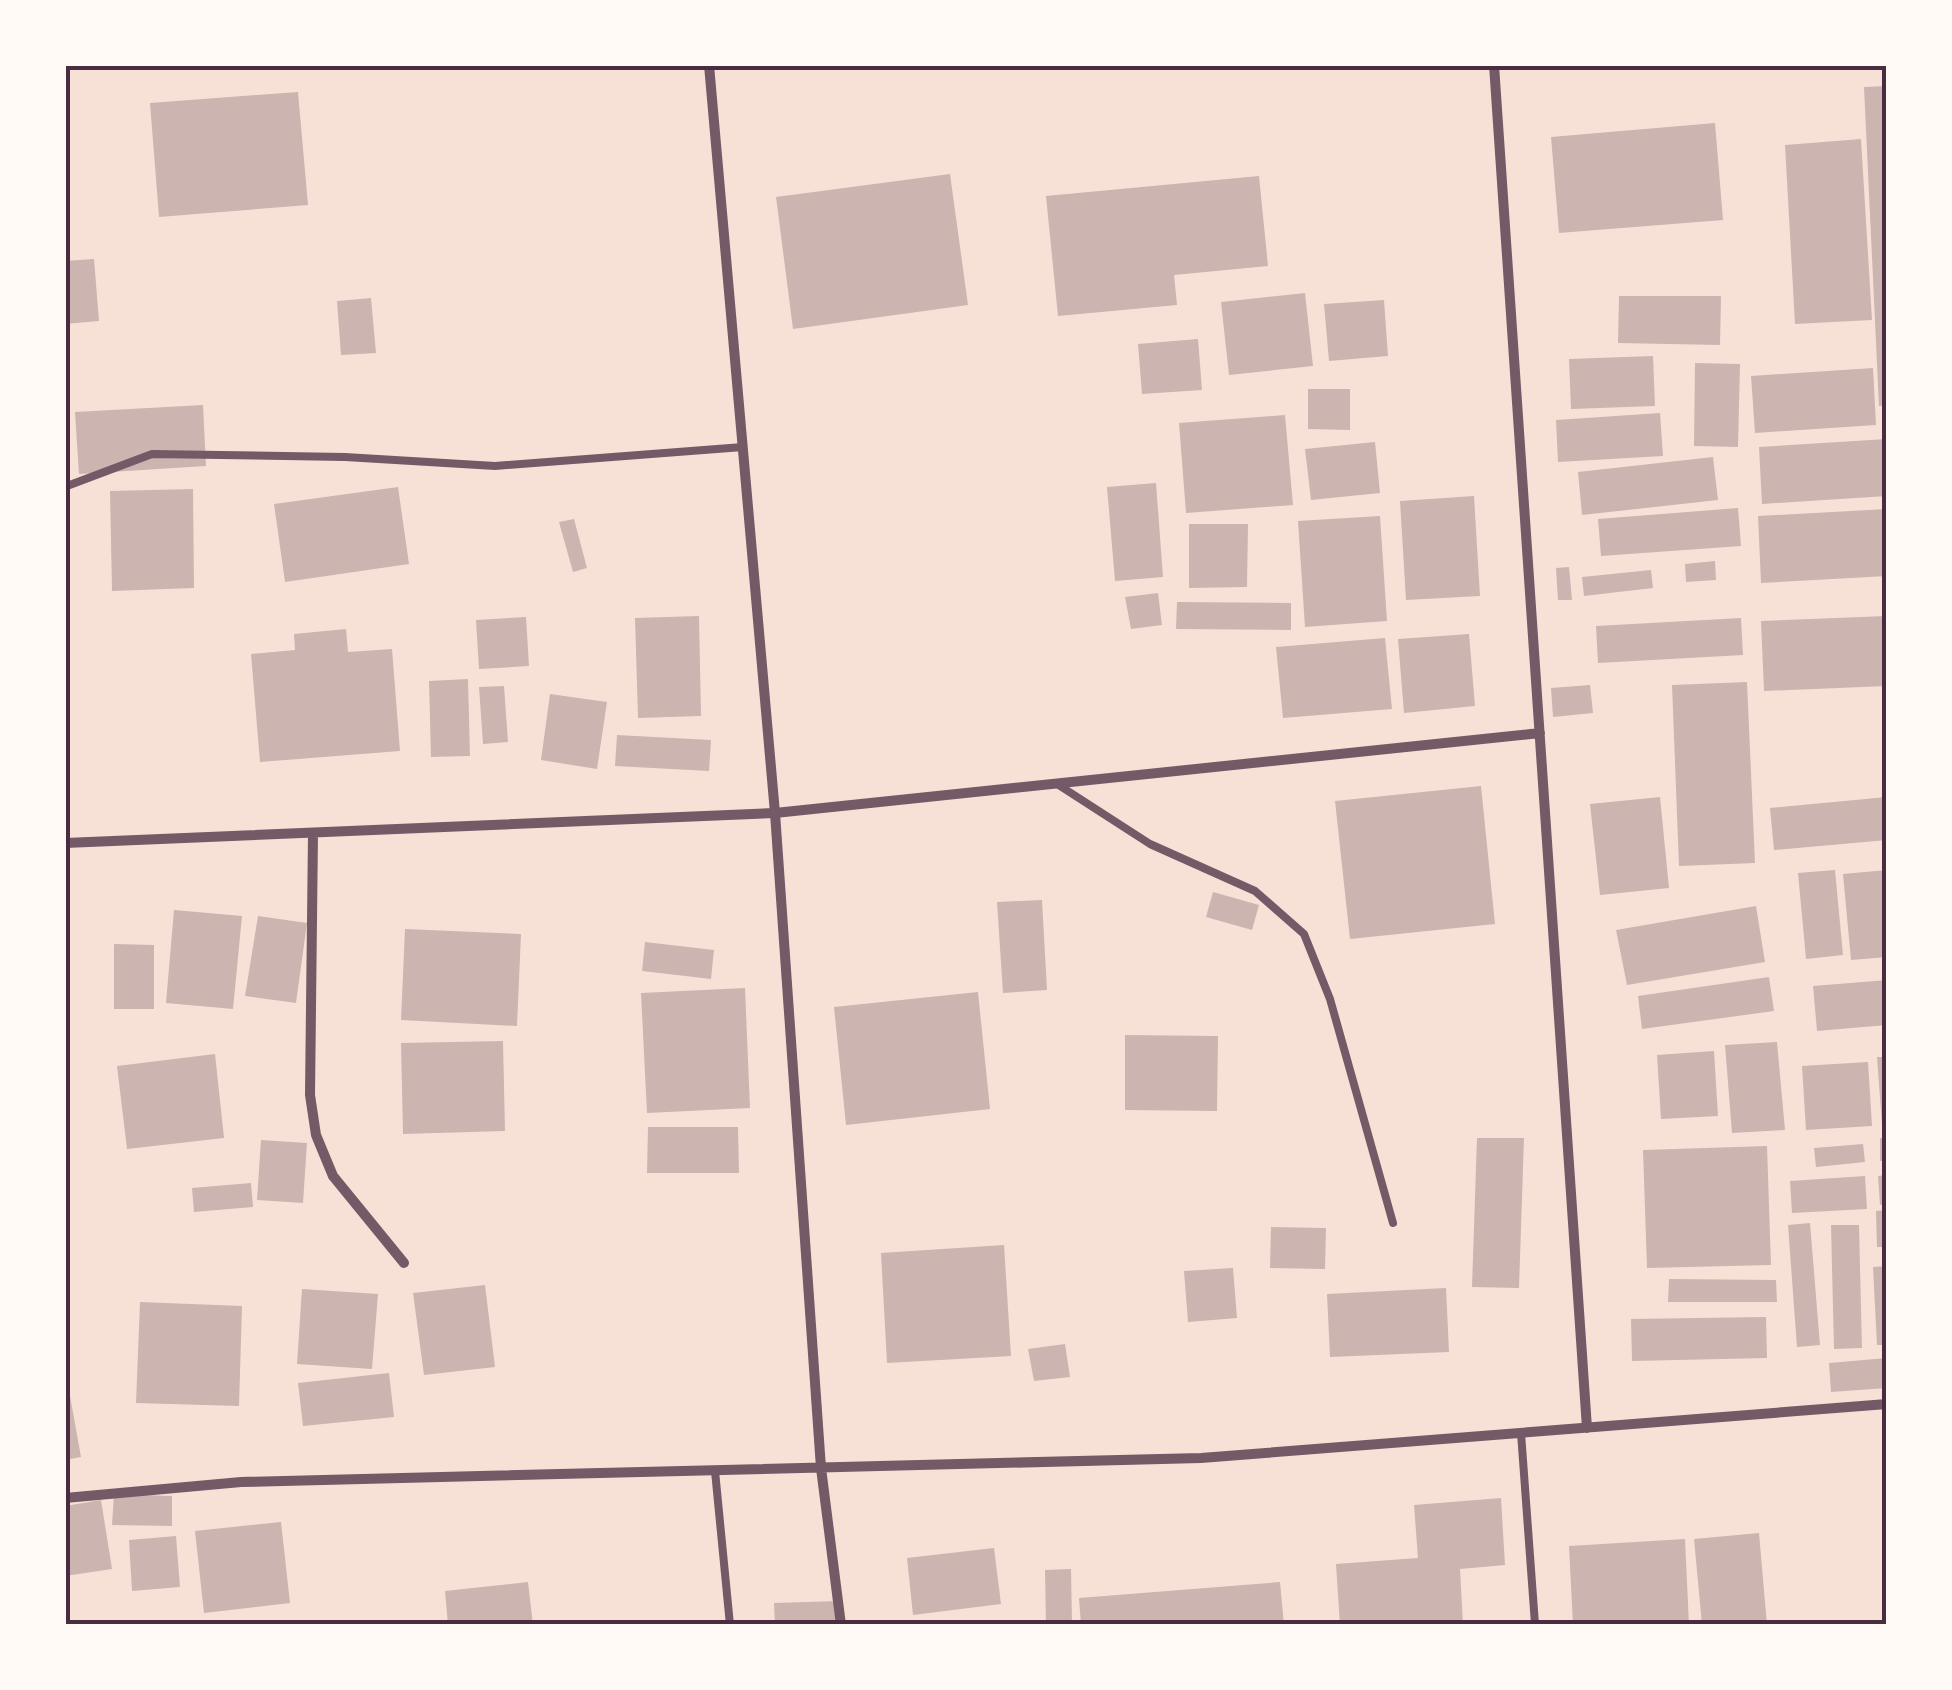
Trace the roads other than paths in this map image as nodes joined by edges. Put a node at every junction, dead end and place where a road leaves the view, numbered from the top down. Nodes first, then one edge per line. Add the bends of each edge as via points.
1 (710, 65) edge
2 (1494, 65) edge
3 (743, 447) junction
4 (65, 490) edge
5 (1540, 733) junction
6 (1057, 784) junction
7 (775, 813) junction
8 (314, 833) junction
9 (65, 843) edge
10 (1392, 1223) dead end
11 (404, 1264) dead end
12 (1887, 1404) edge
13 (1587, 1428) junction
14 (1521, 1433) junction
15 (821, 1468) junction
16 (715, 1471) junction
17 (65, 1498) edge
18 (1535, 1624) edge
19 (730, 1625) edge
20 (841, 1625) edge

1 - 3 street
2 - 5 street
3 - 4 lane via 494,466 152,454
3 - 7 street
5 - 6 street
5 - 13 street
6 - 7 street
6 - 10 lane via 1150,844 1255,891 1304,934 1330,999
7 - 8 street
7 - 15 street
8 - 9 street
8 - 11 street via 310,1095 316,1136 333,1176
12 - 13 street
13 - 14 street
14 - 15 street via 1201,1458
14 - 18 lane
15 - 16 street
15 - 20 street
16 - 17 street via 241,1482
16 - 19 lane

